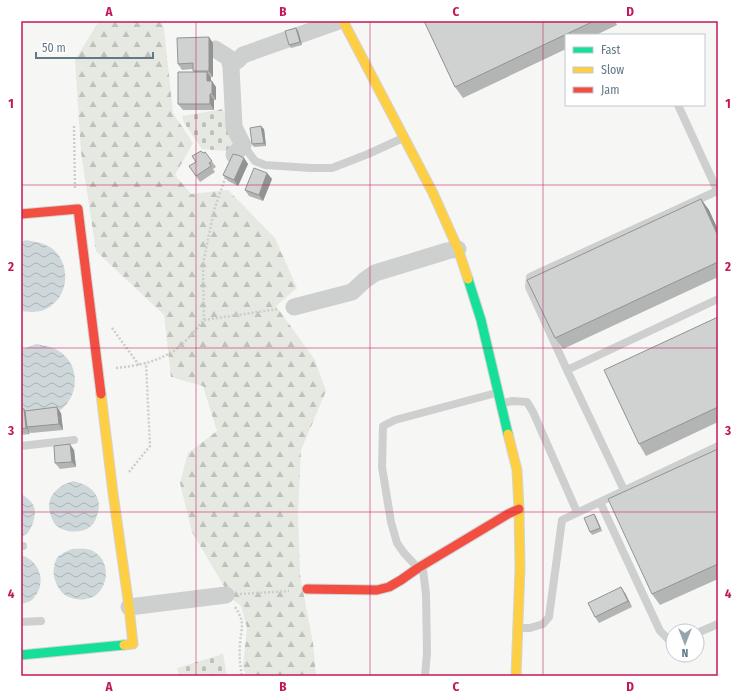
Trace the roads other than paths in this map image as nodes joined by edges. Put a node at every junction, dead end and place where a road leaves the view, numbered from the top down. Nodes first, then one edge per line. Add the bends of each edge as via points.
1 (339, 21) edge
2 (343, 21) edge
3 (215, 48) dead end
4 (237, 62) dead end
5 (678, 106) edge
6 (404, 137) junction
7 (239, 150) joint
8 (718, 192) edge
9 (21, 214) edge
10 (458, 249) junction
11 (718, 299) edge
12 (294, 307) road end
13 (567, 370) junction
14 (497, 392) junction
15 (500, 403) junction
16 (74, 440) dead end
17 (21, 446) edge
18 (718, 446) edge
19 (624, 490) junction
20 (600, 502) junction
21 (519, 509) junction
22 (577, 512) junction
23 (418, 568) junction
24 (307, 589) road end
25 (226, 595) road end
26 (129, 607) junction
27 (41, 621) dead end
28 (21, 622) edge
29 (718, 624) edge
30 (518, 628) junction
31 (705, 630) edge
32 (665, 636) edge
33 (21, 655) edge
34 (425, 676) edge
35 (516, 676) edge

1 - 4 street via 243,55
2 - 6 street
3 - 7 street via 229,58 234,127
5 - 8 lane
6 - 7 lane via 332,168 265,165
6 - 10 street
8 - 13 lane via 530,277 529,287
9 - 26 street via 78,209
10 - 12 street via 375,273 352,292
10 - 14 street via 481,320
11 - 13 lane
13 - 19 lane
14 - 15 street
14 - 23 lane via 395,420 383,426 382,467 397,543
15 - 21 street via 517,470
15 - 22 lane via 527,402
16 - 17 lane
18 - 19 lane
19 - 20 lane
20 - 22 lane
20 - 32 lane via 660,631
21 - 23 street
21 - 30 street
22 - 30 lane via 562,520 549,617 543,624
23 - 24 street via 401,580 377,590
23 - 34 lane via 423,570 426,594
25 - 26 street
26 - 33 street via 133,644
27 - 28 lane
29 - 31 lane
30 - 35 street

